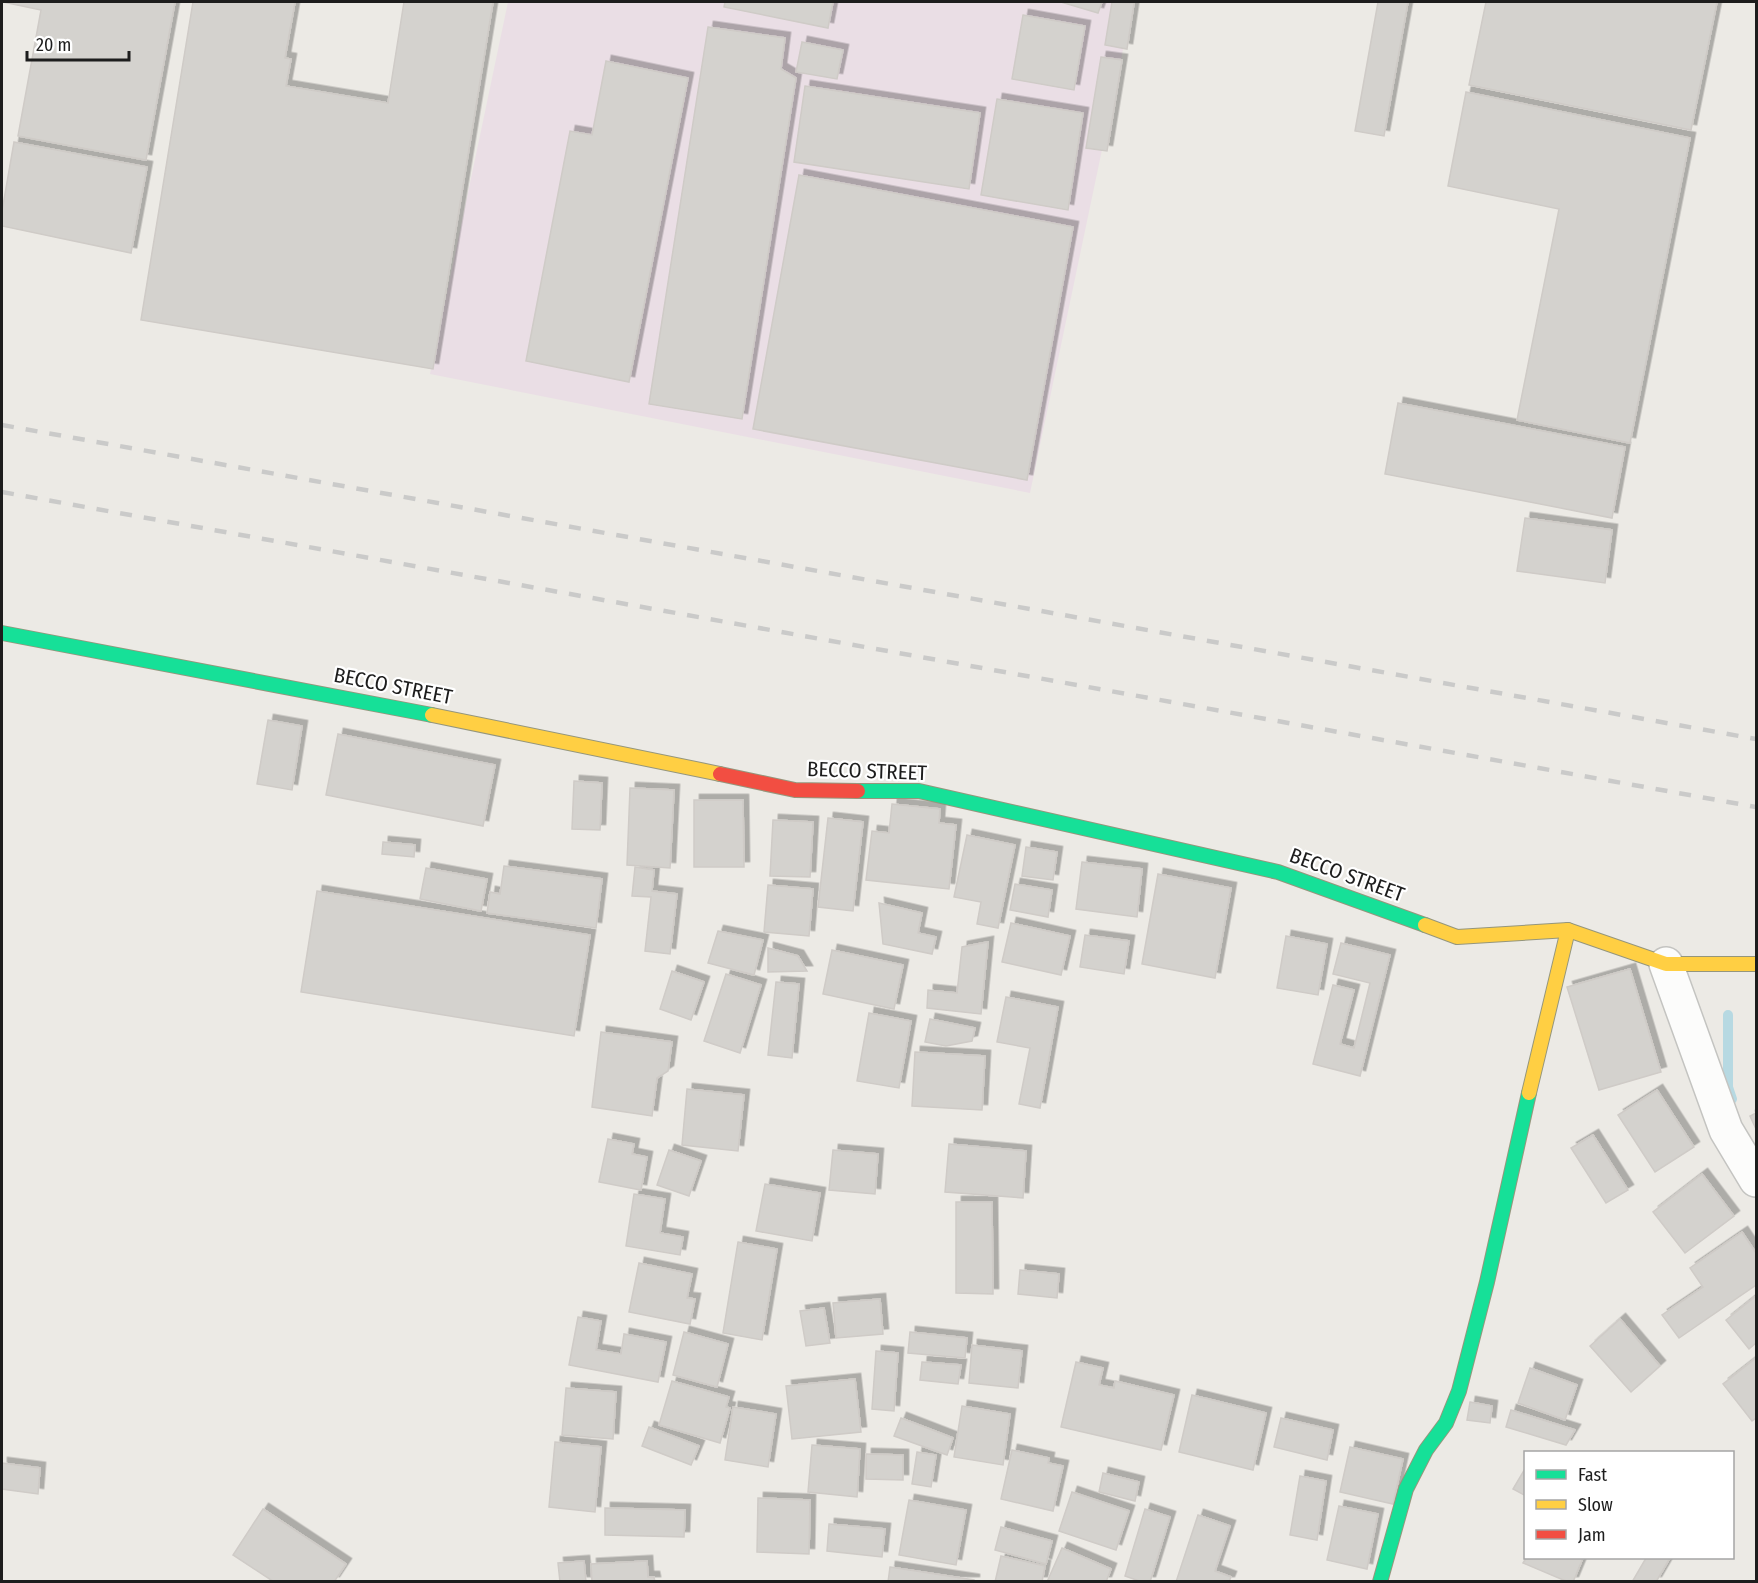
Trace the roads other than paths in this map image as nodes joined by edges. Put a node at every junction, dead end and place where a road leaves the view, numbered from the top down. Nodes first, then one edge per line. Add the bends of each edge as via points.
1 (2, 633) edge
2 (1568, 930) junction
3 (1666, 964) junction
4 (1756, 964) edge
5 (1756, 1180) edge
6 (1380, 1581) edge

1 - 2 street, BECCO STREET via 507,729 795,790 919,791 1278,872 1457,937
2 - 3 street, BECCO STREET
2 - 6 street via 1459,1391 1446,1423 1426,1450 1406,1489
3 - 4 street, BECCO STREET
3 - 5 street via 1726,1130

